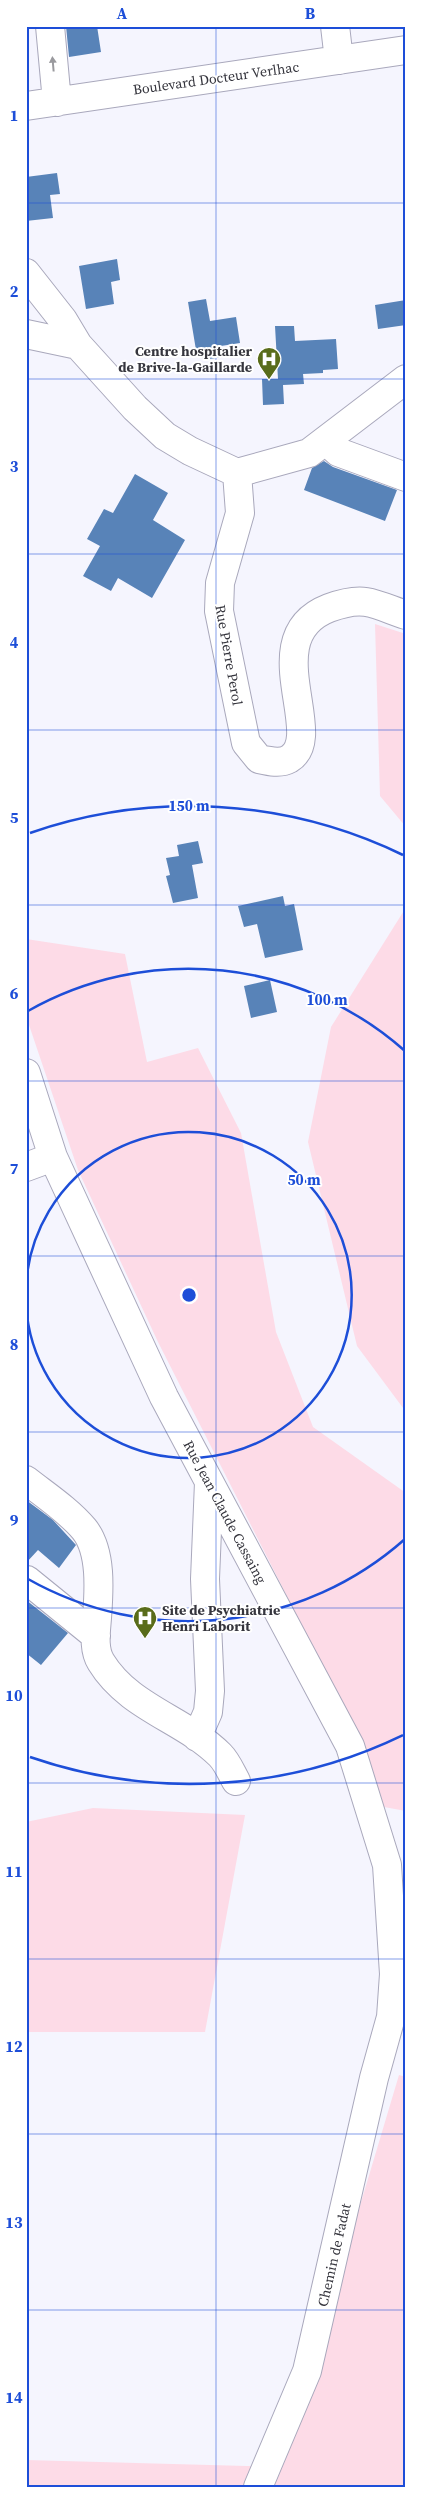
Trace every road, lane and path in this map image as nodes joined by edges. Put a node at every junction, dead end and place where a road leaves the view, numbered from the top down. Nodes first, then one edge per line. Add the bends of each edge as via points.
1 (50, 26) edge
2 (335, 26) edge
3 (406, 50) edge
4 (339, 60) junction
5 (57, 102) junction
6 (26, 106) edge
7 (26, 273) edge
8 (26, 334) edge
9 (78, 345) junction
10 (406, 379) edge
11 (326, 441) junction
12 (237, 473) junction
13 (406, 477) edge
14 (406, 615) edge
15 (26, 1073) edge
16 (53, 1157) junction
17 (26, 1167) edge
18 (26, 1480) edge
19 (209, 1480) junction
20 (27, 1580) edge
21 (96, 1636) junction
22 (197, 1737) junction
23 (236, 1781) dead end
24 (398, 2018) edge
25 (258, 2487) edge

5 -> 1 street
2 - 4 street
3 - 4 street, Boulevard Docteur Verlhac
4 - 5 street, Boulevard Docteur Verlhac
5 - 6 street, Boulevard Docteur Verlhac
7 - 9 street via 64,320
8 - 9 street
9 - 12 street via 165,436
10 - 11 street
11 - 12 street via 310,452
11 - 13 street via 338,452
12 - 14 street, Rue Pierre Perol via 240,514 220,583 219,611 246,743 259,759 275,762 289,759 299,746 300,721 293,662 296,640 305,624 318,612 342,603 365,602
15 - 16 street, Rue Jean Claude Cassaing
16 - 17 street
16 - 19 street, Rue Jean Claude Cassaing via 164,1397
18 - 21 street via 76,1520 91,1541 98,1572
19 - 22 street via 205,1579 210,1691 208,1712
19 - 24 street, Rue Jean Claude Cassaing via 350,1746 387,1865
20 - 21 street
21 - 22 street via 100,1661 126,1690 145,1706
22 - 23 street via 220,1755
24 - 25 street, Chemin de Fadat via 374,2078 307,2371

